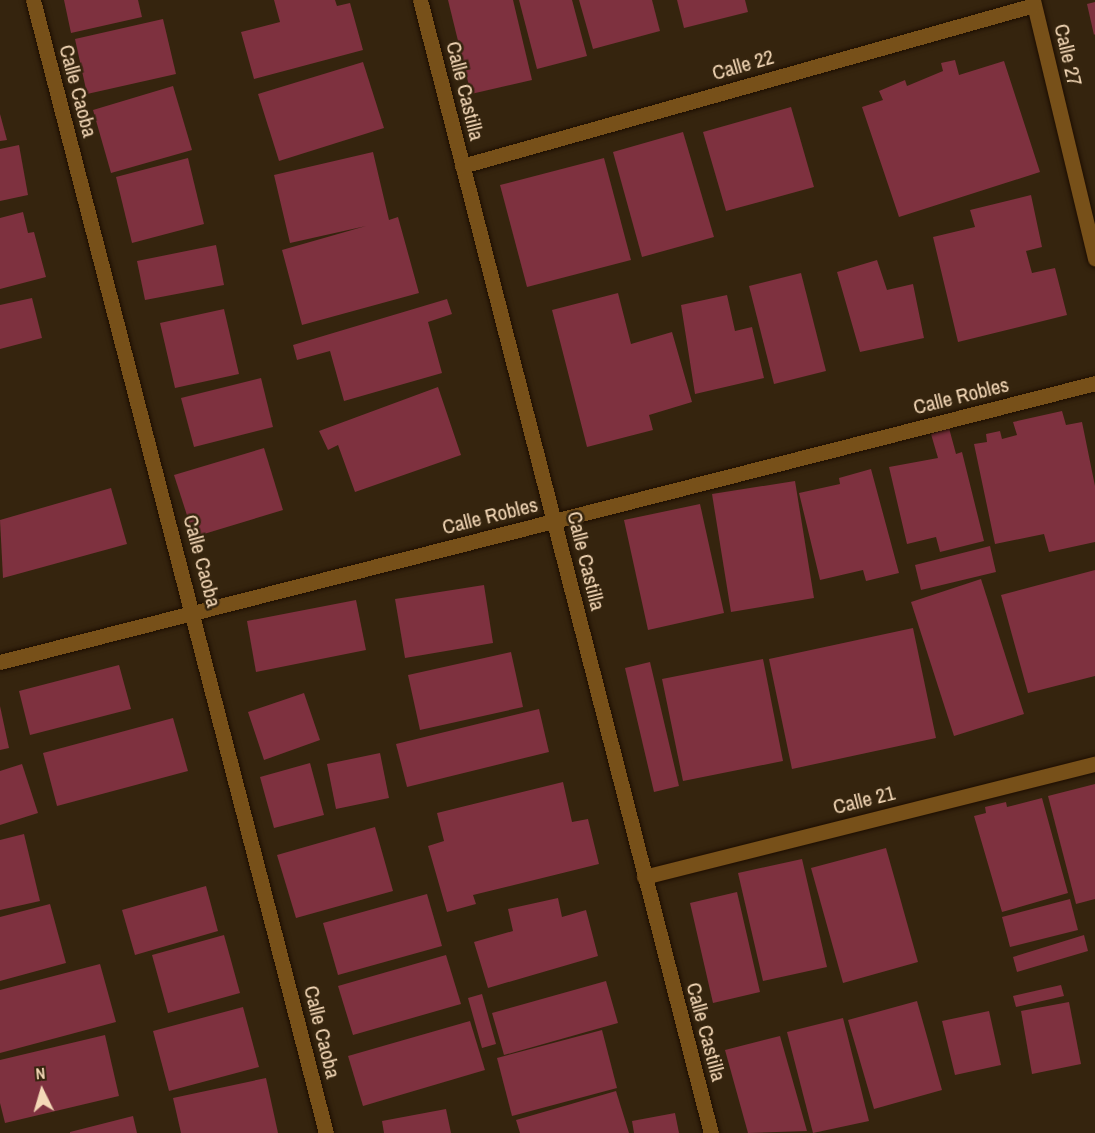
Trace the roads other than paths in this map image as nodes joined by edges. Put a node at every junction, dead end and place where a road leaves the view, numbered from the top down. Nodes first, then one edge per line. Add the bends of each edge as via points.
1 (33, 0) edge
2 (420, 0) edge
3 (1034, 3) edge
4 (462, 166) junction
5 (1095, 259) edge
6 (1095, 383) edge
7 (555, 522) junction
8 (194, 613) junction
9 (0, 662) edge
10 (1095, 764) edge
11 (644, 877) junction
12 (326, 1133) edge
13 (711, 1133) edge

1 - 8 street, Calle Caoba
2 - 4 street, Calle Castilla
3 - 4 street, Calle 22
3 - 5 street, Calle 27
4 - 7 street, Calle Castilla
6 - 7 street, Calle Robles
7 - 8 street, Calle Robles
7 - 11 street, Calle Castilla
8 - 9 street, Calle Robles
8 - 12 street, Calle Caoba
10 - 11 street, Calle 21
11 - 13 street, Calle Castilla

